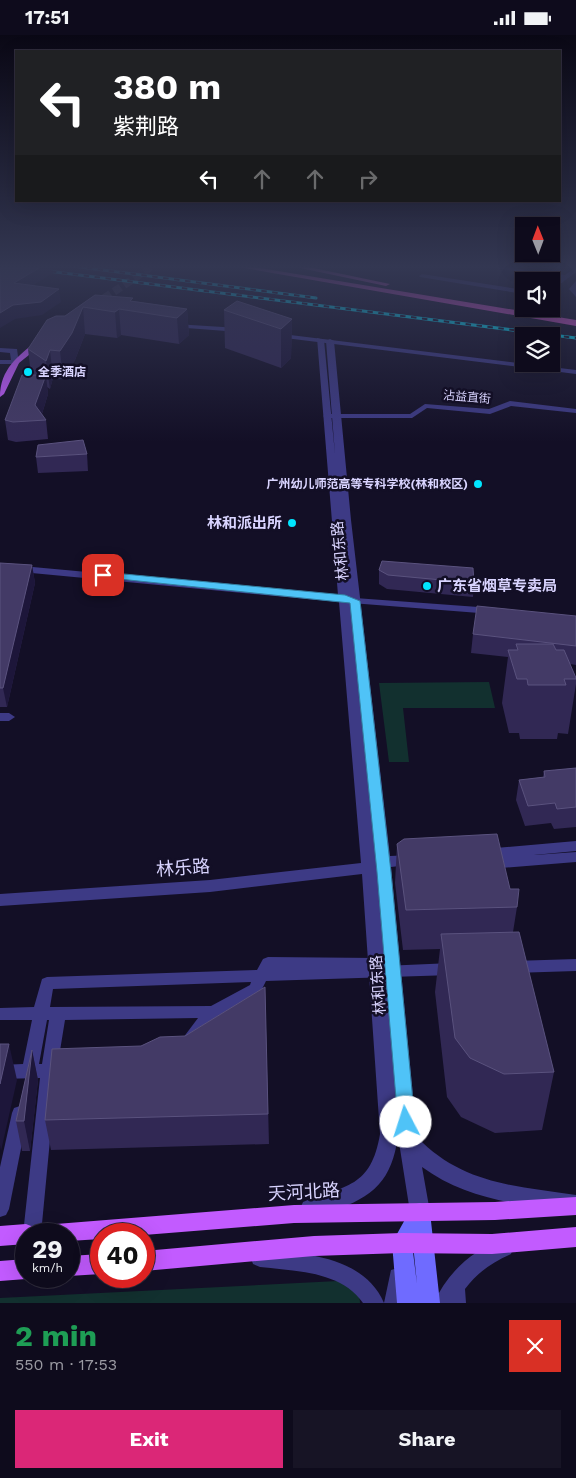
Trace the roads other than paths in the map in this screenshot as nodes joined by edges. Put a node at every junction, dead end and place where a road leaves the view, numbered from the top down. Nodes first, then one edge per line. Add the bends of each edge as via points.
1 (163, 325) edge
2 (252, 332) edge
3 (272, 334) edge
4 (47, 338) edge
5 (325, 341) junction
6 (0, 350) edge
7 (0, 362) edge
8 (14, 366) junction
9 (0, 370) edge
10 (576, 372) edge
11 (0, 394) edge
12 (576, 411) edge
13 (332, 416) junction
14 (0, 567) edge
15 (0, 573) edge
16 (348, 601) junction
17 (499, 612) edge
18 (576, 846) edge
19 (576, 857) edge
20 (426, 864) edge
21 (378, 867) junction
22 (0, 900) edge
23 (376, 964) junction
24 (576, 965) edge
25 (496, 968) edge
26 (466, 969) edge
27 (212, 1012) junction
28 (0, 1014) edge
29 (58, 1014) junction
30 (176, 1048) edge
31 (78, 1069) edge
32 (49, 1070) junction
33 (0, 1072) edge
34 (408, 1139) junction
35 (576, 1205) edge
36 (0, 1209) edge
37 (420, 1212) junction
38 (294, 1214) junction
39 (34, 1223) edge
40 (80, 1230) edge
41 (15, 1235) edge
42 (0, 1236) edge
43 (576, 1237) edge
44 (532, 1241) junction
45 (402, 1243) junction
46 (423, 1243) junction
47 (228, 1254) junction
48 (155, 1260) edge
49 (15, 1270) edge
50 (0, 1271) edge
51 (455, 1295) edge
52 (374, 1303) edge
53 (394, 1303) edge
54 (408, 1303) edge
55 (428, 1303) edge
56 (444, 1303) edge

1 - 2 street
3 - 5 street
4 - 8 main road
5 - 10 street
5 - 13 street, 林和东路
6 - 8 street via 14,351
7 - 8 street
8 - 9 street
8 - 11 main road
12 - 13 street, 沾益直街 via 510,403 490,412 433,405 412,416
13 - 16 street, 林和东路
14 - 16 street
15 - 16 street
16 - 17 street
16 - 21 street, 林和东路
18 - 19 street via 470,860
20 - 21 street, 林乐路
21 - 22 street, 林乐路 via 210,886
21 - 23 street, 林和东路
21 - 34 street, 林和东路
23 - 27 street via 268,963 255,989
23 - 38 street, 林和东路 via 388,1119 388,1147 384,1163 365,1188 351,1197
24 - 25 street
26 - 36 street via 47,983
27 - 29 street
27 - 30 street via 191,1038
28 - 29 street
29 - 32 street
31 - 32 street
32 - 33 street
32 - 39 street
34 - 35 street via 429,1162 463,1181 500,1192
34 - 37 street, 林和东路
35 - 37 main road, 天河北路
37 - 38 main road, 天河北路
37 - 45 main road
37 - 46 main road
38 - 40 main road, 天河北路
41 - 42 main road
43 - 44 main road
44 - 46 main road via 469,1245
44 - 51 street via 498,1249 483,1260
45 - 46 main road
45 - 47 main road via 314,1246
45 - 53 street
45 - 54 main road
46 - 55 main road
47 - 48 main road
47 - 52 street via 314,1265 337,1273 362,1288
49 - 50 main road
51 - 56 street

